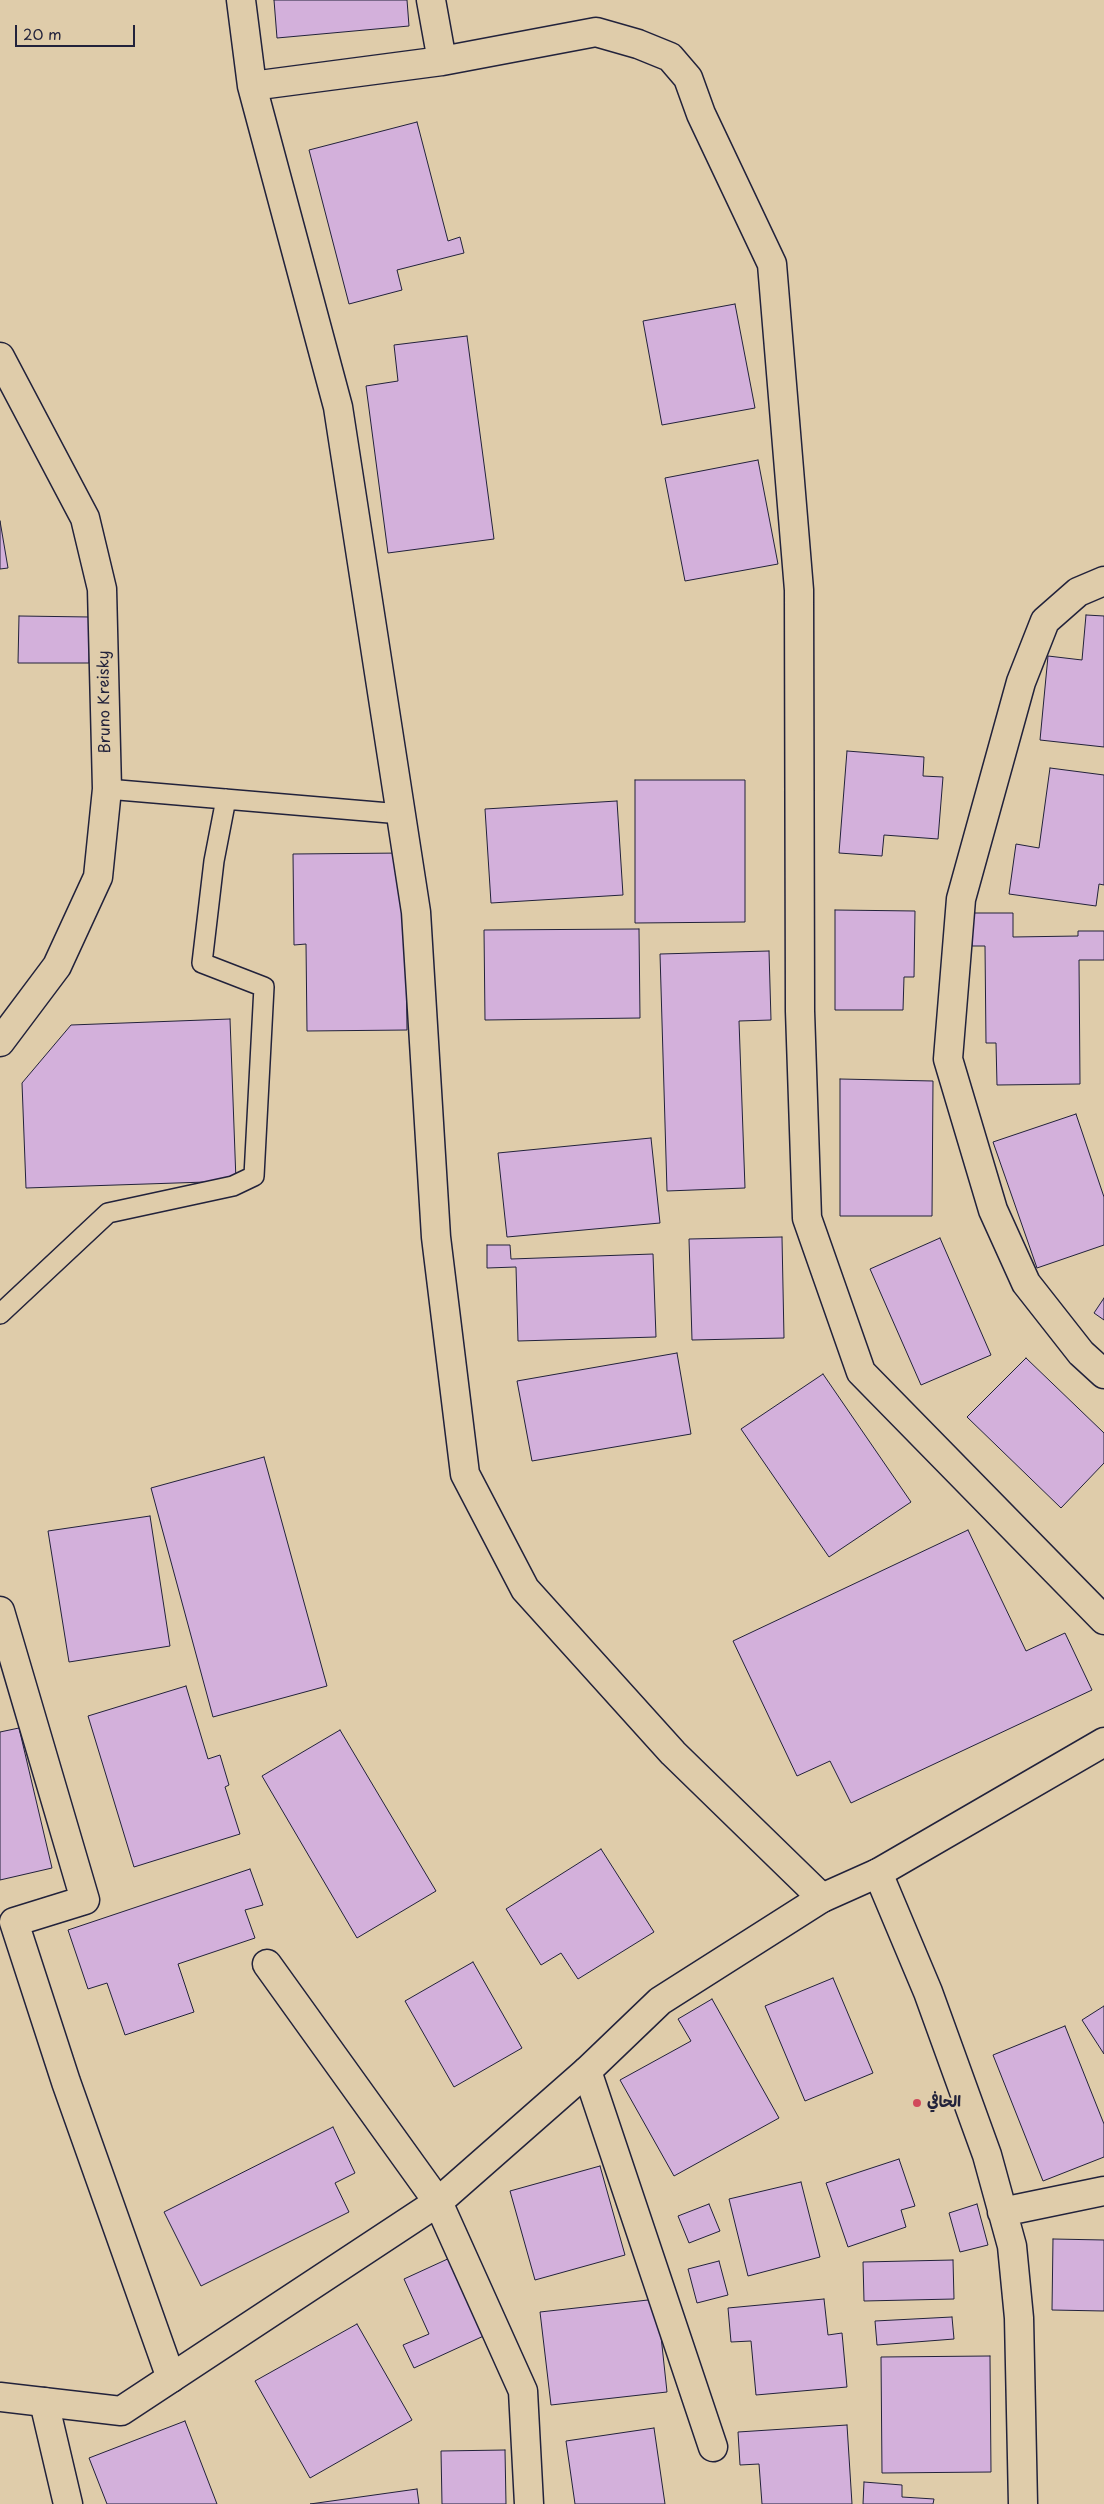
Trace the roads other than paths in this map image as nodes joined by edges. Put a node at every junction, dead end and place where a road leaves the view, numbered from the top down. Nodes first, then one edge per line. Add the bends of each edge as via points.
1 (240, 0) edge
2 (430, 0) edge
3 (442, 61) junction
4 (252, 86) junction
5 (0, 356) edge
6 (1104, 581) edge
7 (107, 789) junction
8 (226, 799) junction
9 (400, 814) junction
10 (0, 1042) edge
11 (0, 1314) edge
12 (1104, 1374) edge
13 (0, 1611) edge
14 (1104, 1620) edge
15 (1104, 1742) edge
16 (878, 1873) junction
17 (822, 1898) junction
18 (267, 1964) dead end
19 (587, 2071) junction
20 (1104, 2192) edge
21 (438, 2202) junction
22 (1002, 2212) junction
23 (171, 2378) junction
24 (0, 2397) edge
25 (44, 2402) junction
26 (713, 2447) dead end
27 (68, 2504) edge
28 (529, 2504) edge
29 (1023, 2504) edge

1 - 4 street
2 - 3 street
3 - 4 street
3 - 14 street via 596,32 670,57 688,78 701,114 772,264 799,590 800,1011 806,1218 861,1372
4 - 9 street via 338,406
5 - 7 street, Bruno Kreisky via 85,518 102,589
6 - 12 street via 1078,592 1045,621 1021,682 961,899 948,1059 993,1210 1026,1283 1081,1353
7 - 8 lane
7 - 10 street, Bruno Kreisky via 98,877 57,966
8 - 9 lane
8 - 11 lane via 214,861 202,963 264,987 254,1176 233,1186 108,1212
9 - 17 street via 416,912 436,1237 465,1474 526,1589 673,1753
13 - 23 street via 85,1900 14,1922 66,2082
15 - 16 street
16 - 17 street
16 - 22 street via 928,1992 987,2155
17 - 19 street via 660,2001
18 - 21 street
19 - 21 street
19 - 26 street
20 - 22 street
21 - 23 street
21 - 28 street via 523,2391
22 - 29 street via 1012,2246 1019,2318
23 - 25 street via 121,2411
24 - 25 street
25 - 27 street

